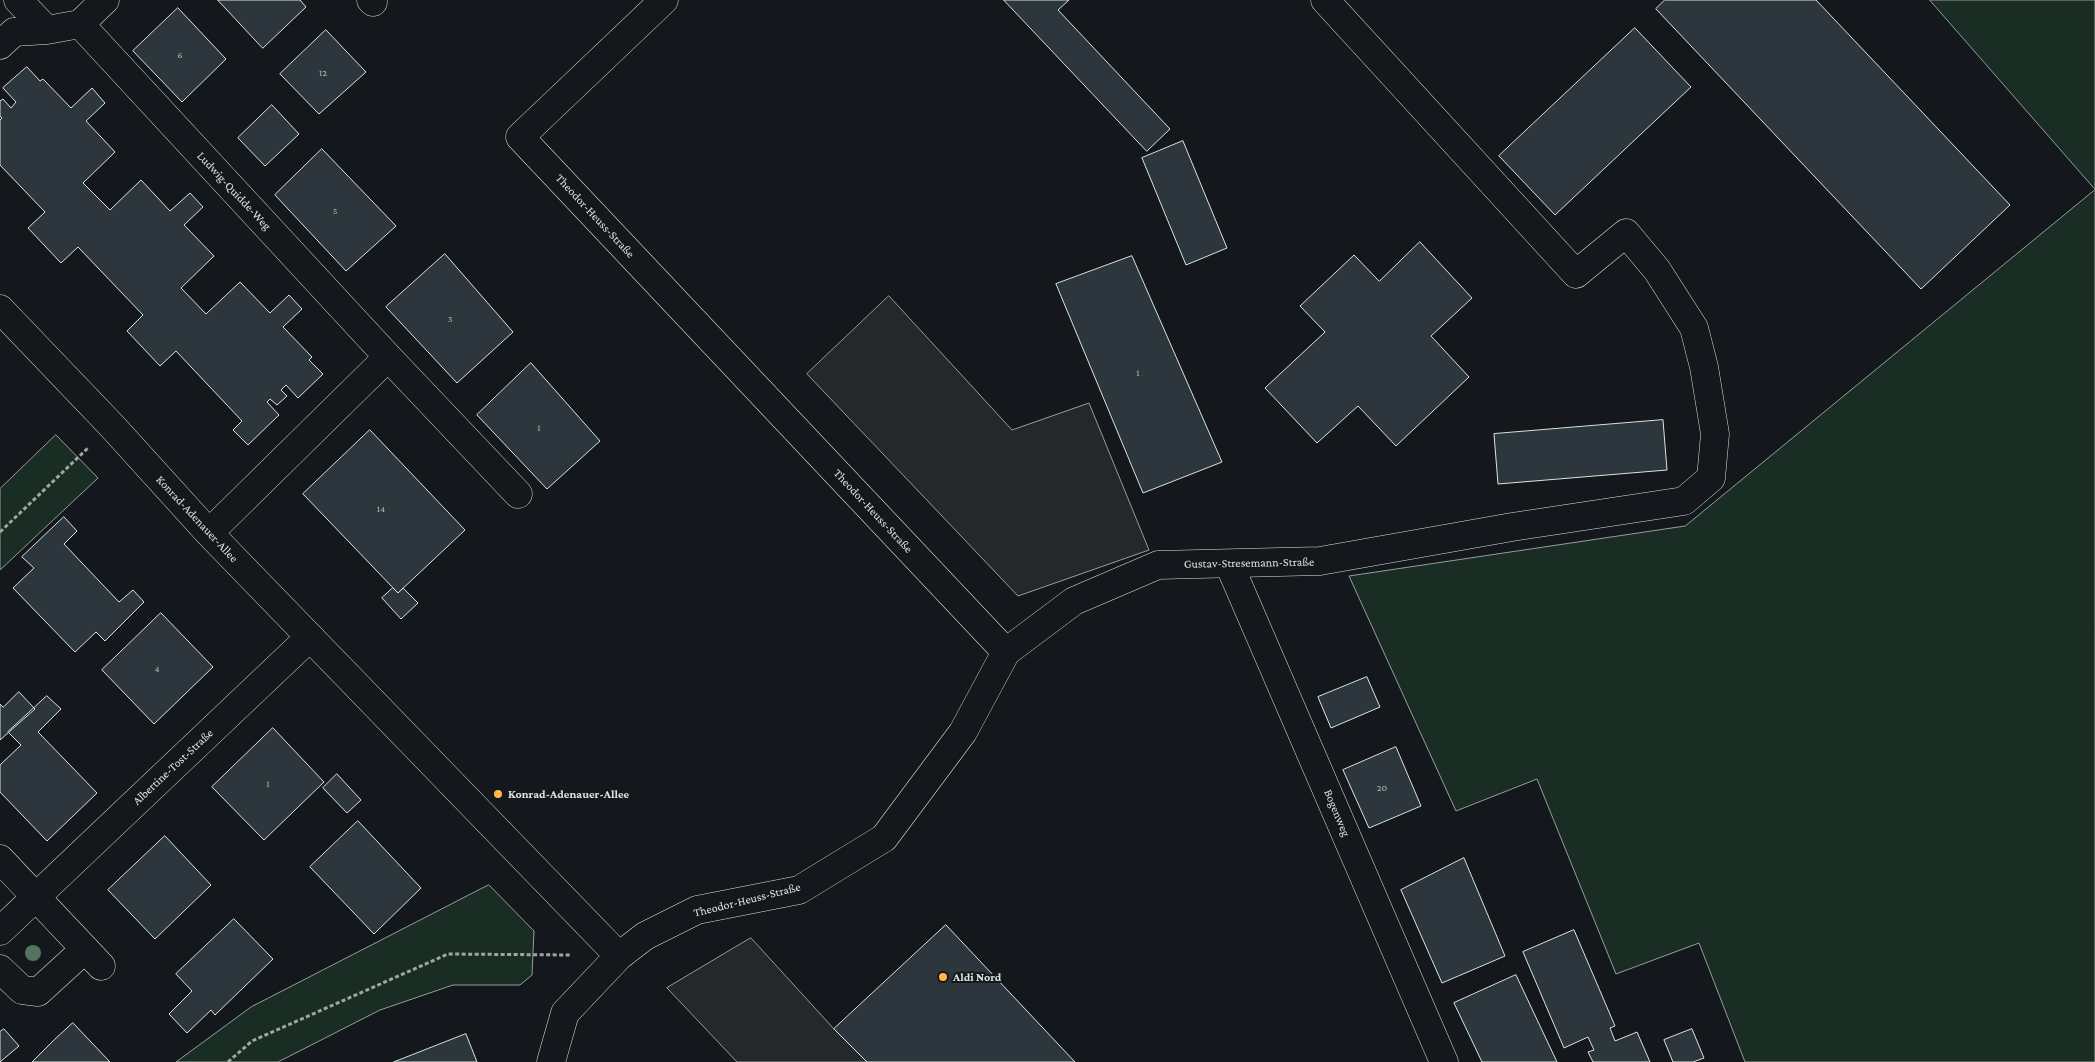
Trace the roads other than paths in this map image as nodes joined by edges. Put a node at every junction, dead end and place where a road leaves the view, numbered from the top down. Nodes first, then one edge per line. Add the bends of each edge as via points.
1 (18, 0) edge
2 (105, 0) edge
3 (664, 0) edge
4 (1325, 0) edge
5 (80, 24) junction
6 (47, 30) junction
7 (0, 45) edge
8 (0, 309) edge
9 (388, 357) junction
10 (518, 494) dead end
11 (209, 533) junction
12 (1229, 564) junction
13 (310, 637) junction
14 (1006, 652) junction
15 (0, 859) edge
16 (36, 897) junction
17 (0, 931) edge
18 (619, 956) junction
19 (0, 969) edge
20 (551, 1062) edge
21 (1444, 1062) edge

1 - 6 street
2 - 5 street
3 - 14 street, Theodor-Heuss-Straße via 520,137
4 - 12 street, Gustav-Stresemann-Straße via 1576,274 1626,233 1657,270 1694,328 1716,434 1711,478 1684,501 1320,561
5 - 6 street
5 - 9 street, Ludwig-Quidde-Weg
6 - 7 street via 14,32
8 - 11 street, Konrad-Adenauer-Allee
9 - 10 street, Ludwig-Quidde-Weg
9 - 11 street
11 - 13 street, Konrad-Adenauer-Allee
12 - 14 street, Gustav-Stresemann-Straße via 1158,565 1074,601
12 - 21 street, Bogenweg
13 - 16 street, Albertine-Tost-Straße
13 - 18 street, Konrad-Adenauer-Allee
14 - 18 street, Theodor-Heuss-Straße via 963,732 884,838 799,890 697,910 645,936
15 - 16 street
16 - 17 street, Albertine-Tost-Straße
16 - 19 street via 93,957 38,992 22,990
18 - 20 street via 565,1013

